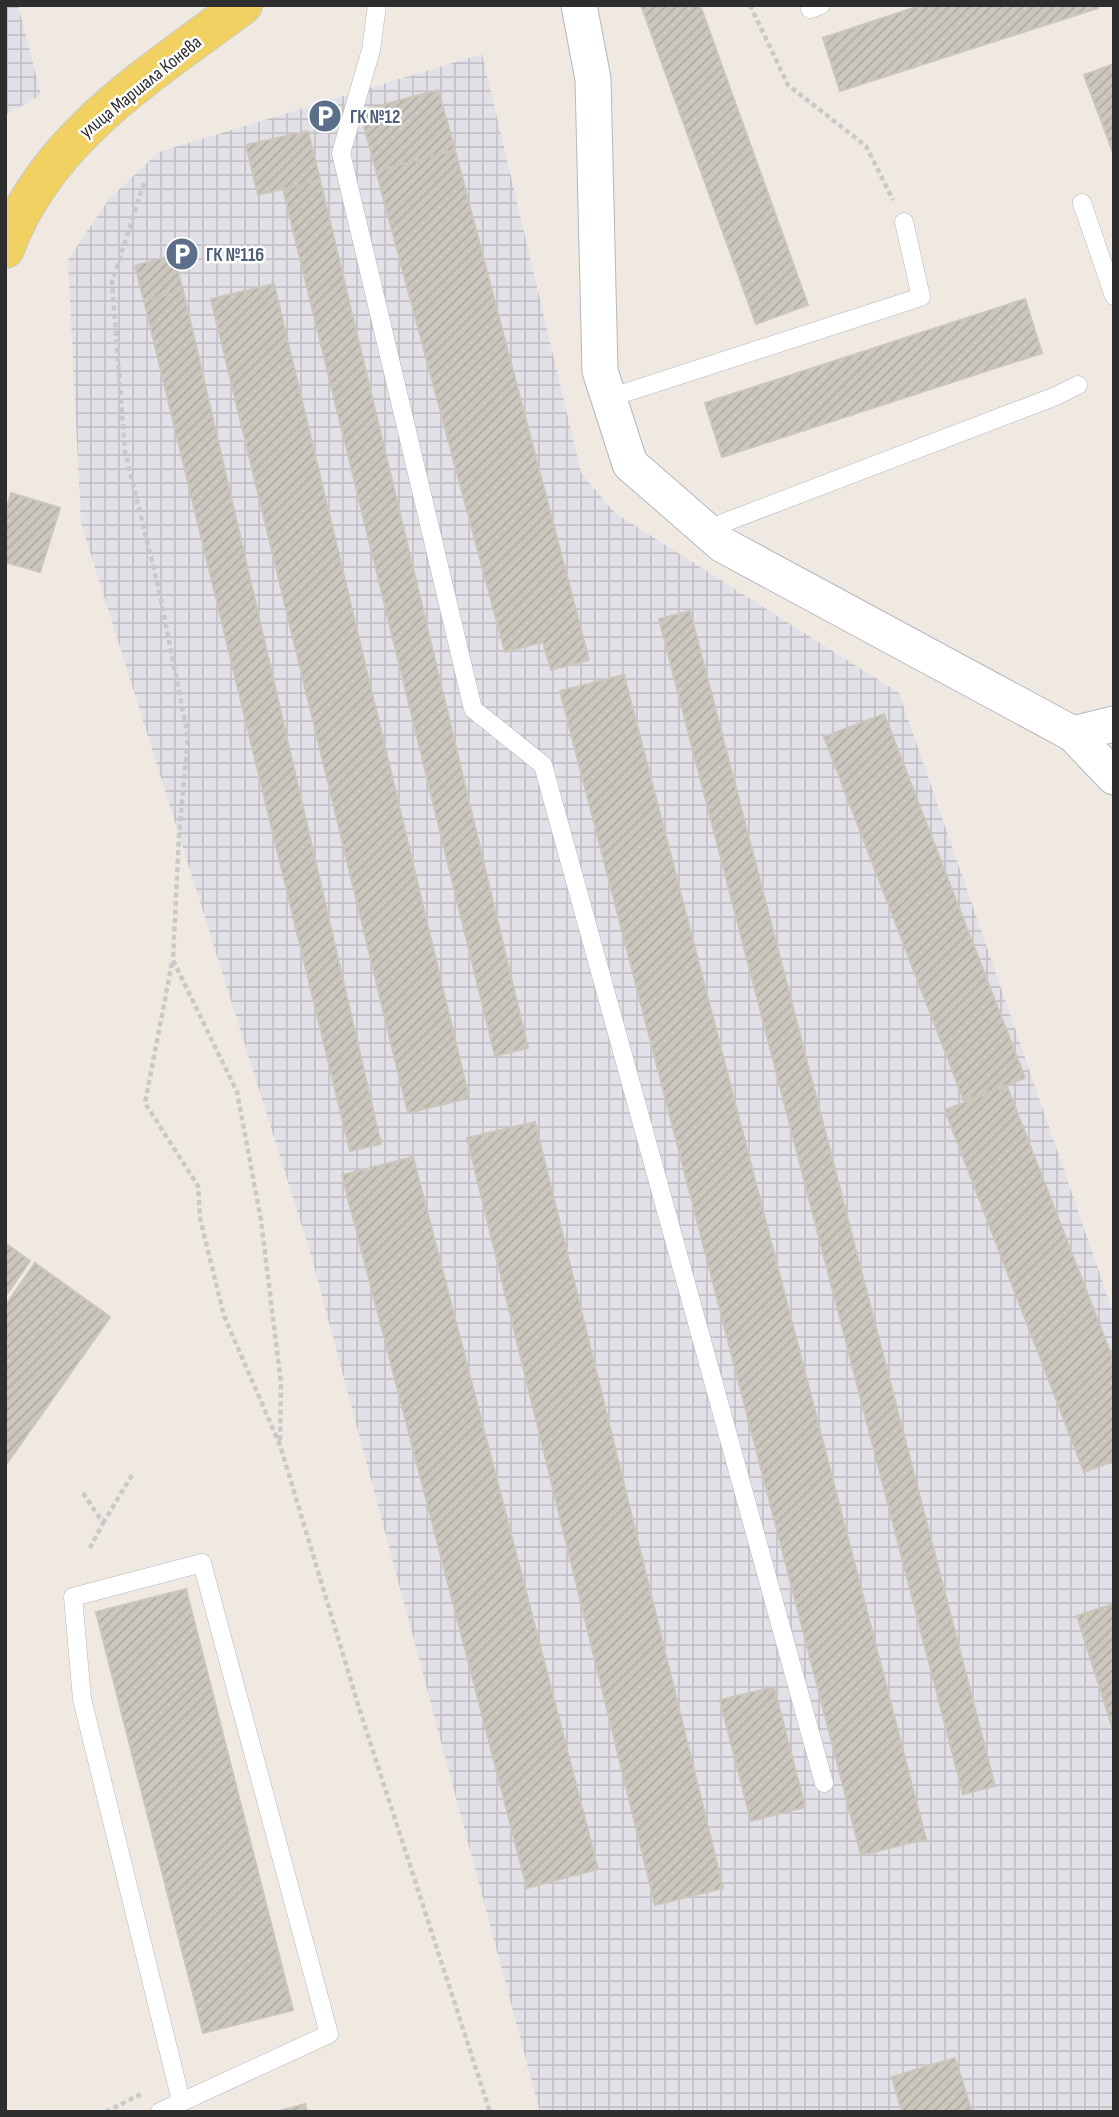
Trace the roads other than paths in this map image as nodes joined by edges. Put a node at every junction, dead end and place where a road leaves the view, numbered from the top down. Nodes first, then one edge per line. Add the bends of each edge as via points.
1 (243, 5) edge
2 (377, 5) edge
3 (579, 5) edge
4 (1082, 203) dead end
5 (904, 222) road end
6 (5, 249) edge
7 (1114, 296) edge
8 (1078, 385) dead end
9 (609, 398) junction
10 (705, 530) junction
11 (1114, 724) edge
12 (1073, 734) junction
13 (1114, 777) edge
14 (824, 1783) dead end
15 (181, 2101) junction
16 (160, 2112) edge

1 - 6 main road, улица Маршала Конева via 114,102 67,146 33,188
2 - 14 lane via 372,50 341,153 473,709 543,765
3 - 9 street via 593,79 600,371
4 - 7 lane
5 - 9 lane via 921,297
8 - 10 lane
9 - 10 street via 630,464
10 - 12 street via 723,545
11 - 12 street
12 - 13 street
15 - 15 lane via 329,2034 202,1563 73,1597 82,1699
15 - 16 lane

